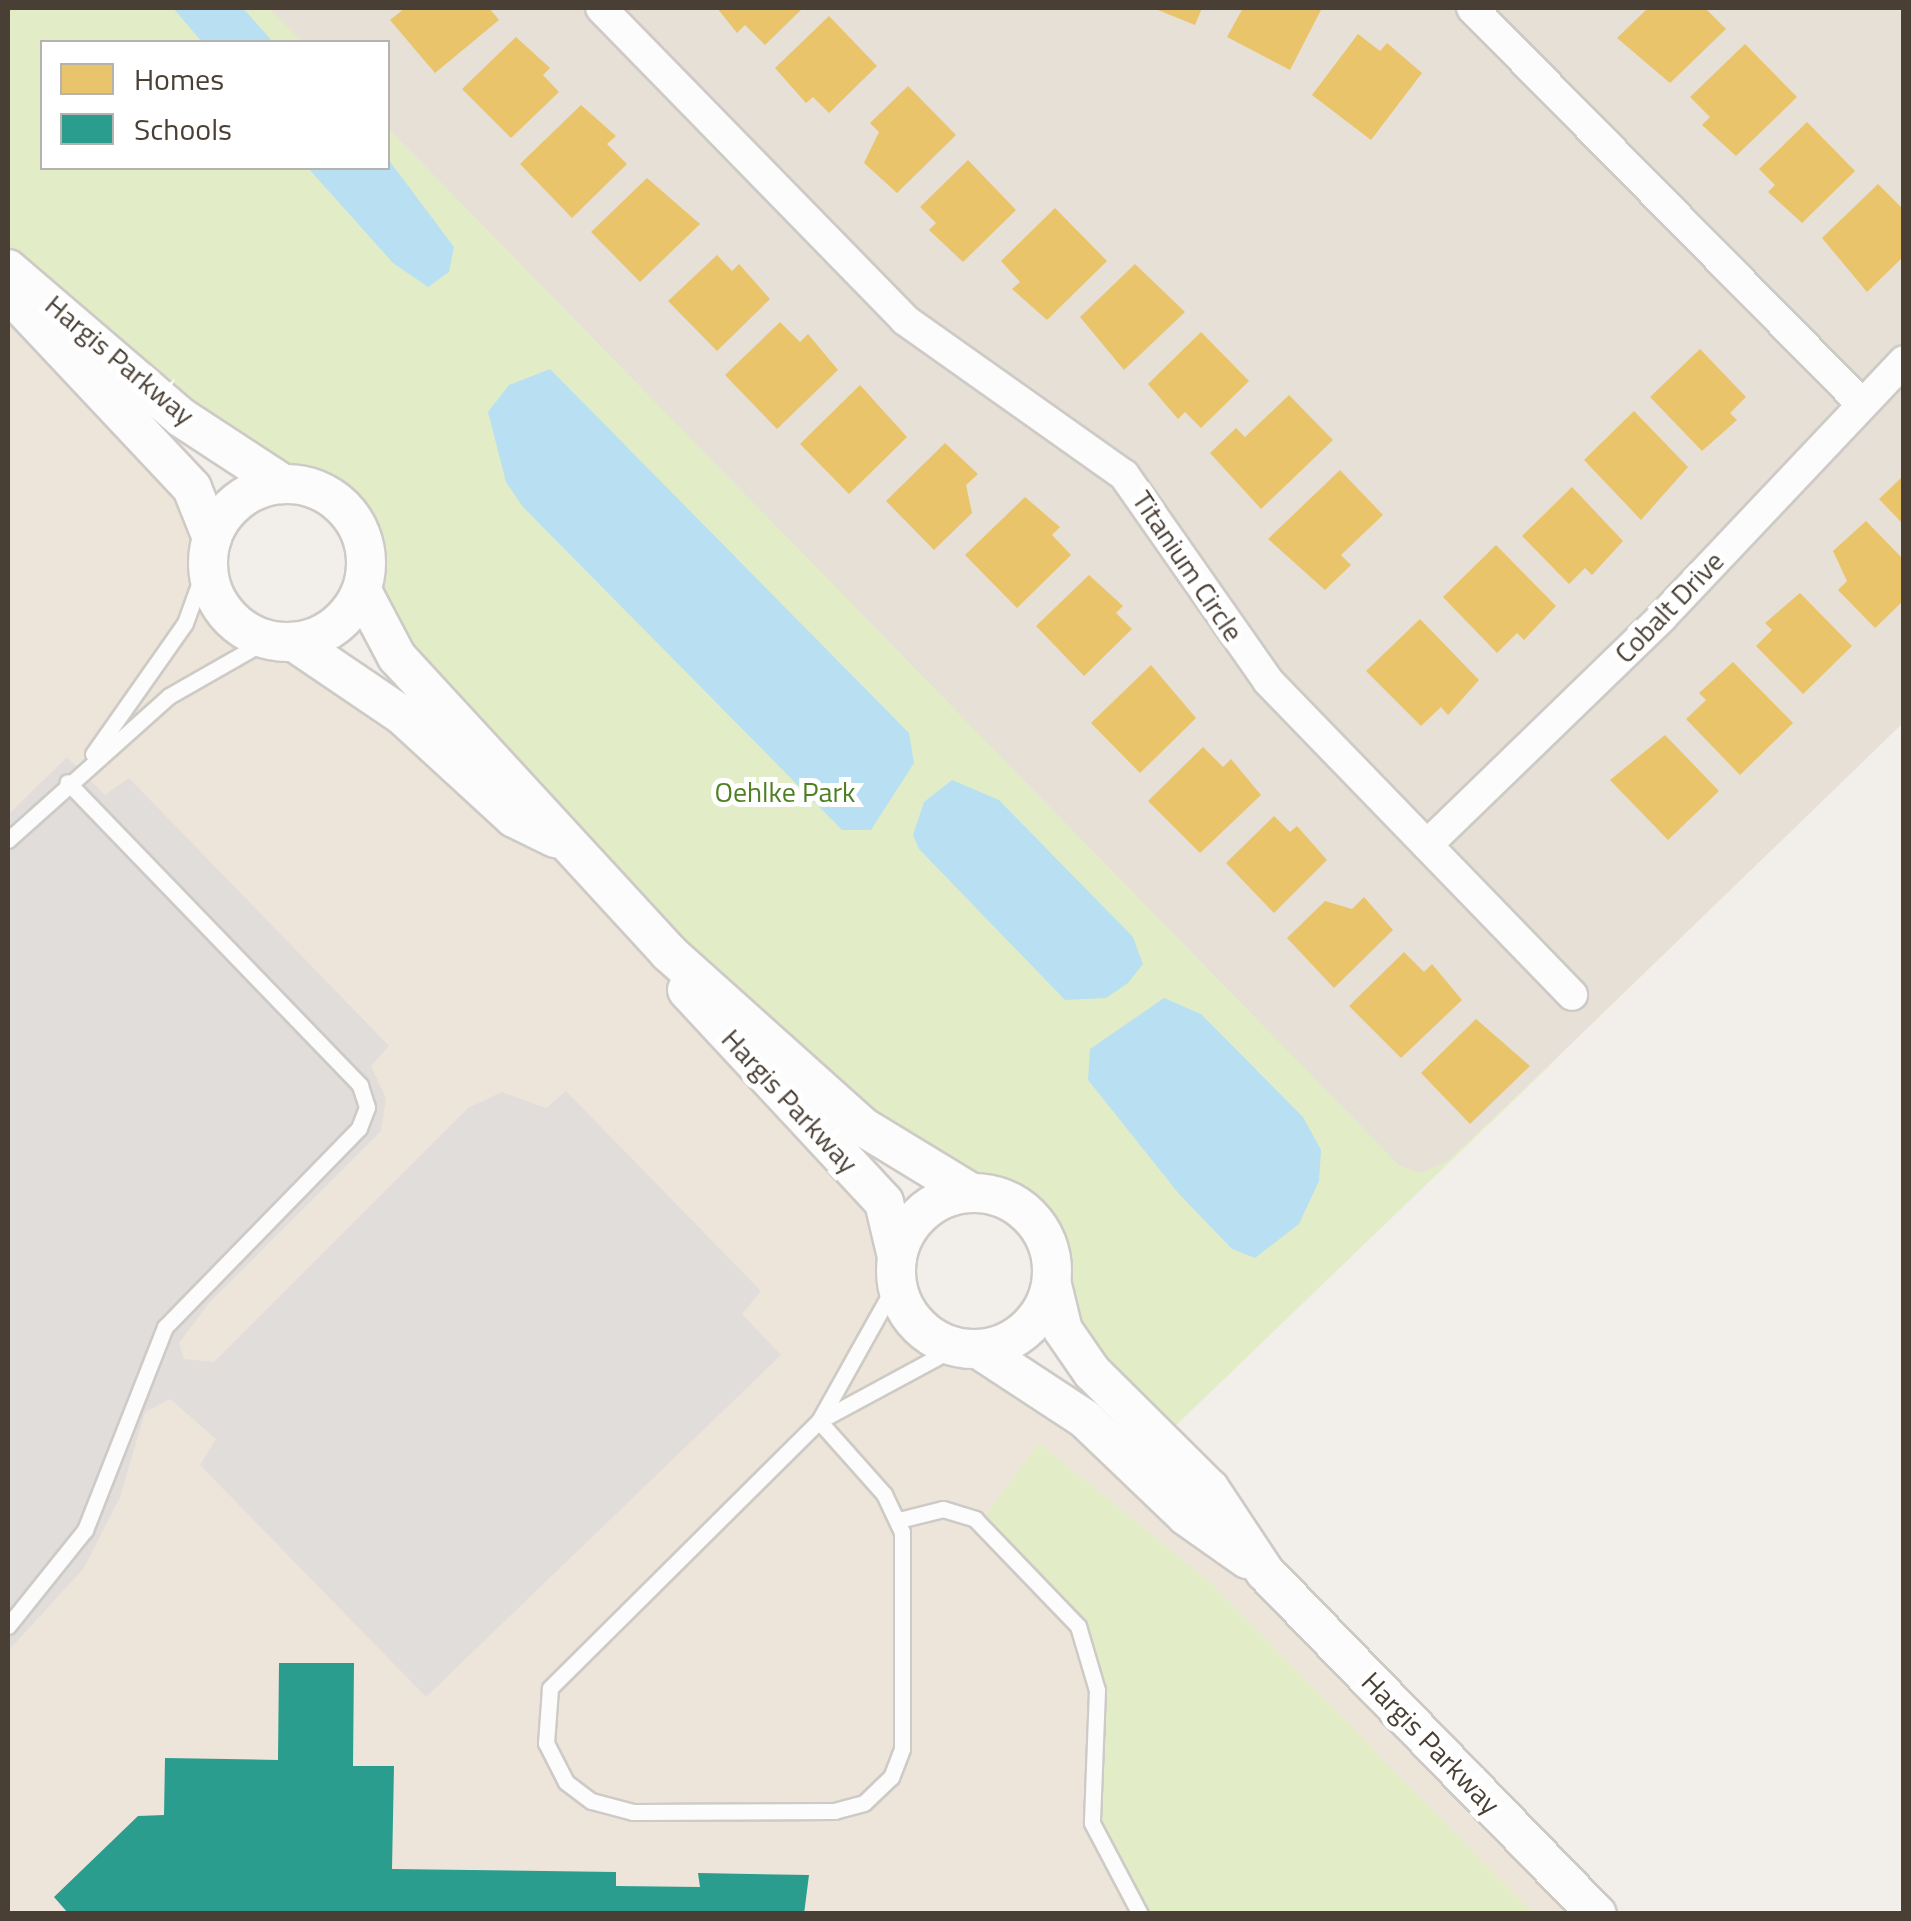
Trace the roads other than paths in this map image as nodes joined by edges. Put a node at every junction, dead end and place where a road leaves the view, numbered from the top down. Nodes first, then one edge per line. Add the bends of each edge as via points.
1 (601, 8) edge
2 (1472, 8) edge
3 (8, 268) edge
4 (8, 292) edge
5 (1904, 361) edge
6 (1861, 403) junction
7 (283, 484) junction
8 (210, 548) junction
9 (362, 591) junction
10 (281, 641) junction
11 (92, 756) junction
12 (67, 782) junction
13 (558, 839) junction
14 (8, 840) edge
15 (1427, 845) junction
16 (668, 952) junction
17 (1572, 995) dead end
18 (970, 1192) junction
19 (897, 1270) junction
20 (1052, 1285) junction
21 (968, 1348) junction
22 (818, 1421) junction
23 (899, 1520) junction
24 (1265, 1572) junction
25 (8, 1626) edge
26 (1140, 1914) edge
27 (1597, 1914) edge

1 - 15 street, Titanium Circle via 905,320 1124,475 1268,681
2 - 6 street
3 - 7 street, Hargis Parkway via 182,418
4 - 8 street, Hargis Parkway via 192,488
5 - 6 street, Cobalt Drive
6 - 15 street, Cobalt Drive via 1662,618
7 - 8 street via 239,500
7 - 9 street via 309,487 351,516 363,540
8 - 10 street via 225,612
8 - 11 lane via 185,623
9 - 10 street via 335,626
9 - 13 street, Hargis Parkway via 397,657 507,770
10 - 11 lane via 206,668
10 - 13 street, Hargis Parkway via 402,715 514,818
11 - 12 lane
12 - 14 lane
12 - 25 lane via 360,1085 367,1107 359,1128 165,1327 86,1530
13 - 16 street, Hargis Parkway
15 - 17 street, Titanium Circle
16 - 18 street, Hargis Parkway via 864,1127
16 - 19 street, Hargis Parkway via 688,990 884,1202
18 - 19 street via 922,1212
18 - 20 street via 1033,1218 1046,1238
19 - 21 street via 917,1324
19 - 22 lane
20 - 21 street via 1027,1330
20 - 24 street, Hargis Parkway via 1063,1330 1092,1372 1210,1489
21 - 22 lane
21 - 24 street, Hargis Parkway via 1084,1420 1186,1516
22 - 23 lane
22 - 23 lane via 557,1677 544,1728 566,1782 591,1801 633,1812 835,1811 874,1796 902,1750 907,1566
23 - 26 lane via 943,1509 976,1520 1078,1626 1097,1690 1092,1823
24 - 27 street, Hargis Parkway

